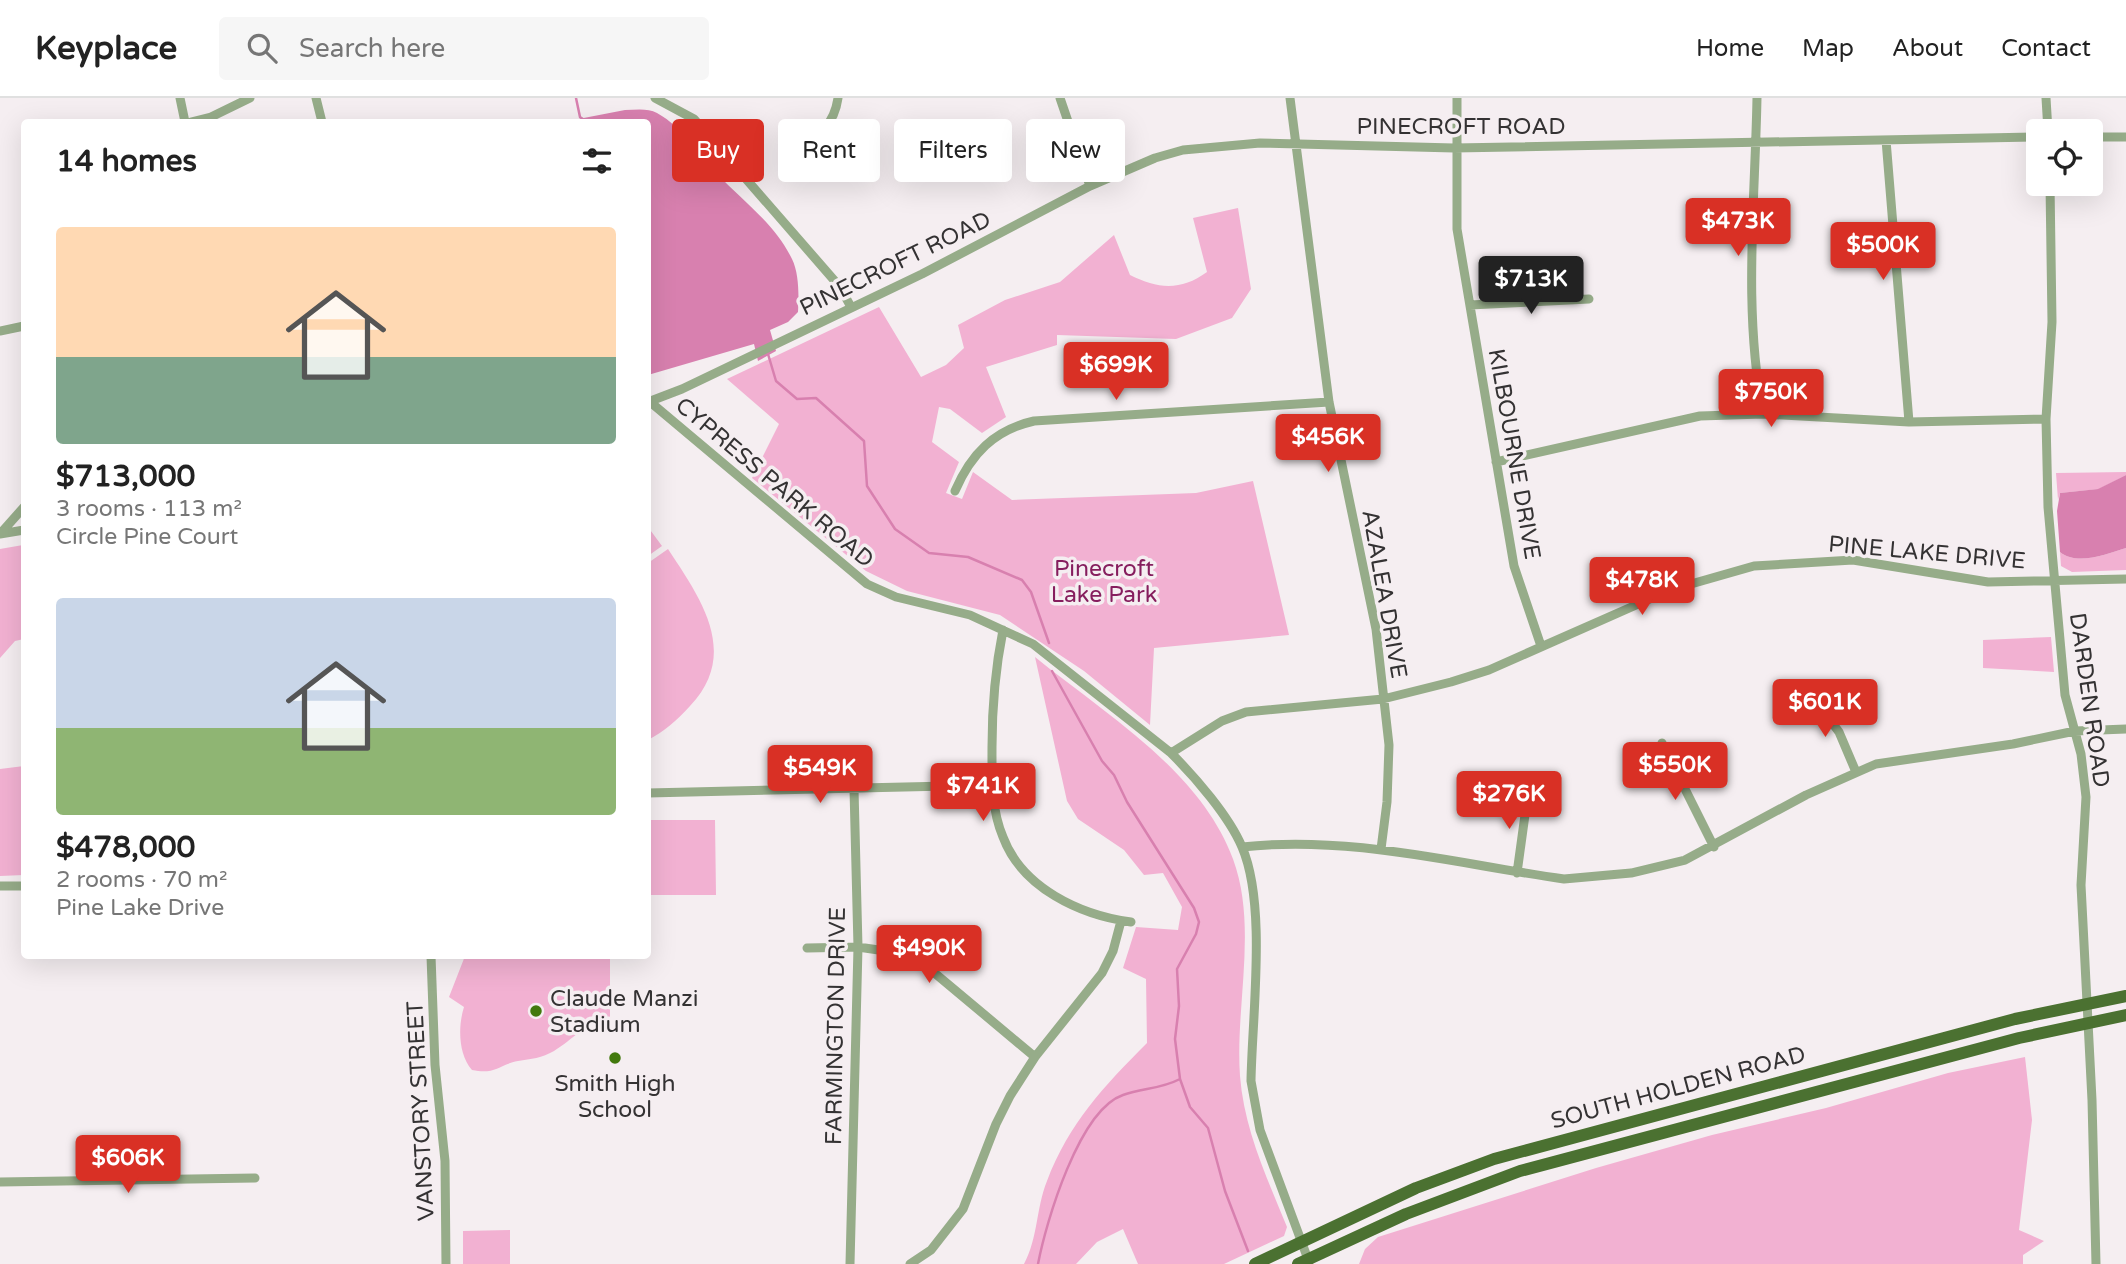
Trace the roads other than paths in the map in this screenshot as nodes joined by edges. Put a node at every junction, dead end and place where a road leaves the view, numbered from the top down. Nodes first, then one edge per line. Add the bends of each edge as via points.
1 (180, 98) edge
2 (250, 98) edge
3 (316, 98) edge
4 (655, 98) edge
5 (681, 98) edge
6 (838, 98) edge
7 (1060, 98) edge
8 (1290, 98) edge
9 (1457, 98) edge
10 (1757, 98) edge
11 (2046, 98) edge
12 (687, 112) junction
13 (184, 119) edge
14 (204, 119) edge
15 (321, 119) edge
16 (834, 119) edge
17 (2047, 119) edge
18 (2026, 137) edge
19 (2103, 137) edge
20 (2126, 137) edge
21 (1886, 140) junction
22 (1756, 143) junction
23 (1294, 145) junction
24 (1454, 148) junction
25 (1090, 186) junction
26 (2050, 196) edge
27 (1589, 299) dead end
28 (1470, 305) junction
29 (851, 307) junction
30 (21, 327) edge
31 (0, 331) edge
32 (651, 401) edge
33 (1329, 402) junction
34 (651, 404) edge
35 (1763, 414) junction
36 (2046, 419) junction
37 (1909, 422) junction
38 (1496, 462) junction
39 (955, 491) dead end
40 (21, 510) edge
41 (21, 530) edge
42 (0, 534) edge
43 (2126, 579) edge
44 (2054, 582) junction
45 (1003, 630) junction
46 (1541, 646) junction
47 (1812, 696) dead end
48 (1383, 699) junction
49 (2126, 729) edge
50 (2075, 731) junction
51 (1662, 743) dead end
52 (1171, 753) junction
53 (1856, 772) junction
54 (992, 785) junction
55 (854, 789) junction
56 (651, 793) edge
57 (1528, 793) dead end
58 (1242, 846) junction
59 (1714, 848) junction
60 (1381, 849) junction
61 (1517, 873) junction
62 (0, 886) edge
63 (21, 886) edge
64 (1121, 921) junction
65 (1131, 922) dead end
66 (858, 947) junction
67 (807, 948) dead end
68 (432, 959) edge
69 (2126, 996) edge
70 (2088, 1001) junction
71 (2126, 1015) edge
72 (2087, 1022) junction
73 (1035, 1056) junction
74 (255, 1178) dead end
75 (0, 1182) edge
76 (1302, 1242) junction
77 (1308, 1263) edge
78 (446, 1264) edge
79 (850, 1264) edge
80 (910, 1264) edge
81 (1255, 1264) edge
82 (2096, 1264) edge

1 - 13 street
2 - 14 street
3 - 15 street
4 - 12 street
5 - 12 street
6 - 16 street
7 - 25 street
8 - 23 street, AZALEA DRIVE
9 - 24 street, KILBOURNE DRIVE
10 - 22 street
11 - 17 street
12 - 29 street via 839,287
18 - 21 street, PINECROFT ROAD
19 - 20 street
21 - 22 street, PINECROFT ROAD
21 - 37 street
22 - 24 street, PINECROFT ROAD
22 - 35 street via 1751,303 1755,373
23 - 24 street, PINECROFT ROAD
23 - 25 street, PINECROFT ROAD via 1183,150
23 - 33 street, AZALEA DRIVE
24 - 28 street, KILBOURNE DRIVE via 1457,229
25 - 29 street, PINECROFT ROAD
26 - 36 street, DARDEN ROAD via 2052,322
27 - 28 street
28 - 38 street, KILBOURNE DRIVE
29 - 32 street, PINECROFT ROAD
30 - 31 street
33 - 39 street via 1011,426 994,436 969,464
33 - 48 street, AZALEA DRIVE via 1376,629
34 - 45 street, CYPRESS PARK ROAD via 867,584 896,597 970,615
35 - 37 street
35 - 38 street via 1700,416
36 - 37 street
36 - 44 street, DARDEN ROAD
38 - 46 street, KILBOURNE DRIVE via 1518,585
40 - 42 street
41 - 42 street
43 - 44 street, PINE LAKE DRIVE
44 - 46 street, PINE LAKE DRIVE via 1988,582 1853,560 1754,566 1670,590
44 - 50 street, DARDEN ROAD via 2065,695
45 - 52 street, CYPRESS PARK ROAD via 1033,644
45 - 54 street via 993,694
46 - 48 street, PINE LAKE DRIVE via 1476,674
47 - 53 street via 1839,732
48 - 52 street, PINE LAKE DRIVE via 1246,712 1222,721
48 - 60 street, AZALEA DRIVE via 1389,745
49 - 50 street
50 - 53 street via 1899,759
50 - 70 street, DARDEN ROAD via 2086,797 2081,885
51 - 59 street
52 - 58 street, CYPRESS PARK ROAD via 1189,770
53 - 59 street
54 - 55 street
54 - 64 street via 1003,838 1031,878 1052,895
55 - 56 street
55 - 66 street, FARMINGTON DRIVE
57 - 61 street
58 - 60 street via 1312,842
58 - 76 street, CYPRESS PARK ROAD via 1254,927 1251,1081 1273,1168
59 - 61 street via 1658,868 1598,878
60 - 61 street
62 - 63 street
64 - 65 street
64 - 73 street via 1102,973
66 - 67 street
66 - 73 street via 913,955
66 - 79 street, FARMINGTON DRIVE
68 - 78 street, VANSTORY STREET via 435,1065 445,1161
69 - 70 main road, SOUTH HOLDEN ROAD
70 - 72 street, DARDEN ROAD
70 - 76 main road, SOUTH HOLDEN ROAD via 1494,1159 1416,1188
71 - 72 main road, SOUTH HOLDEN ROAD
72 - 77 main road, SOUTH HOLDEN ROAD via 1520,1171 1406,1214
72 - 82 street, DARDEN ROAD
73 - 80 street via 996,1124 963,1209 931,1250
74 - 75 street
76 - 77 street, CYPRESS PARK ROAD
76 - 81 main road, SOUTH HOLDEN ROAD

